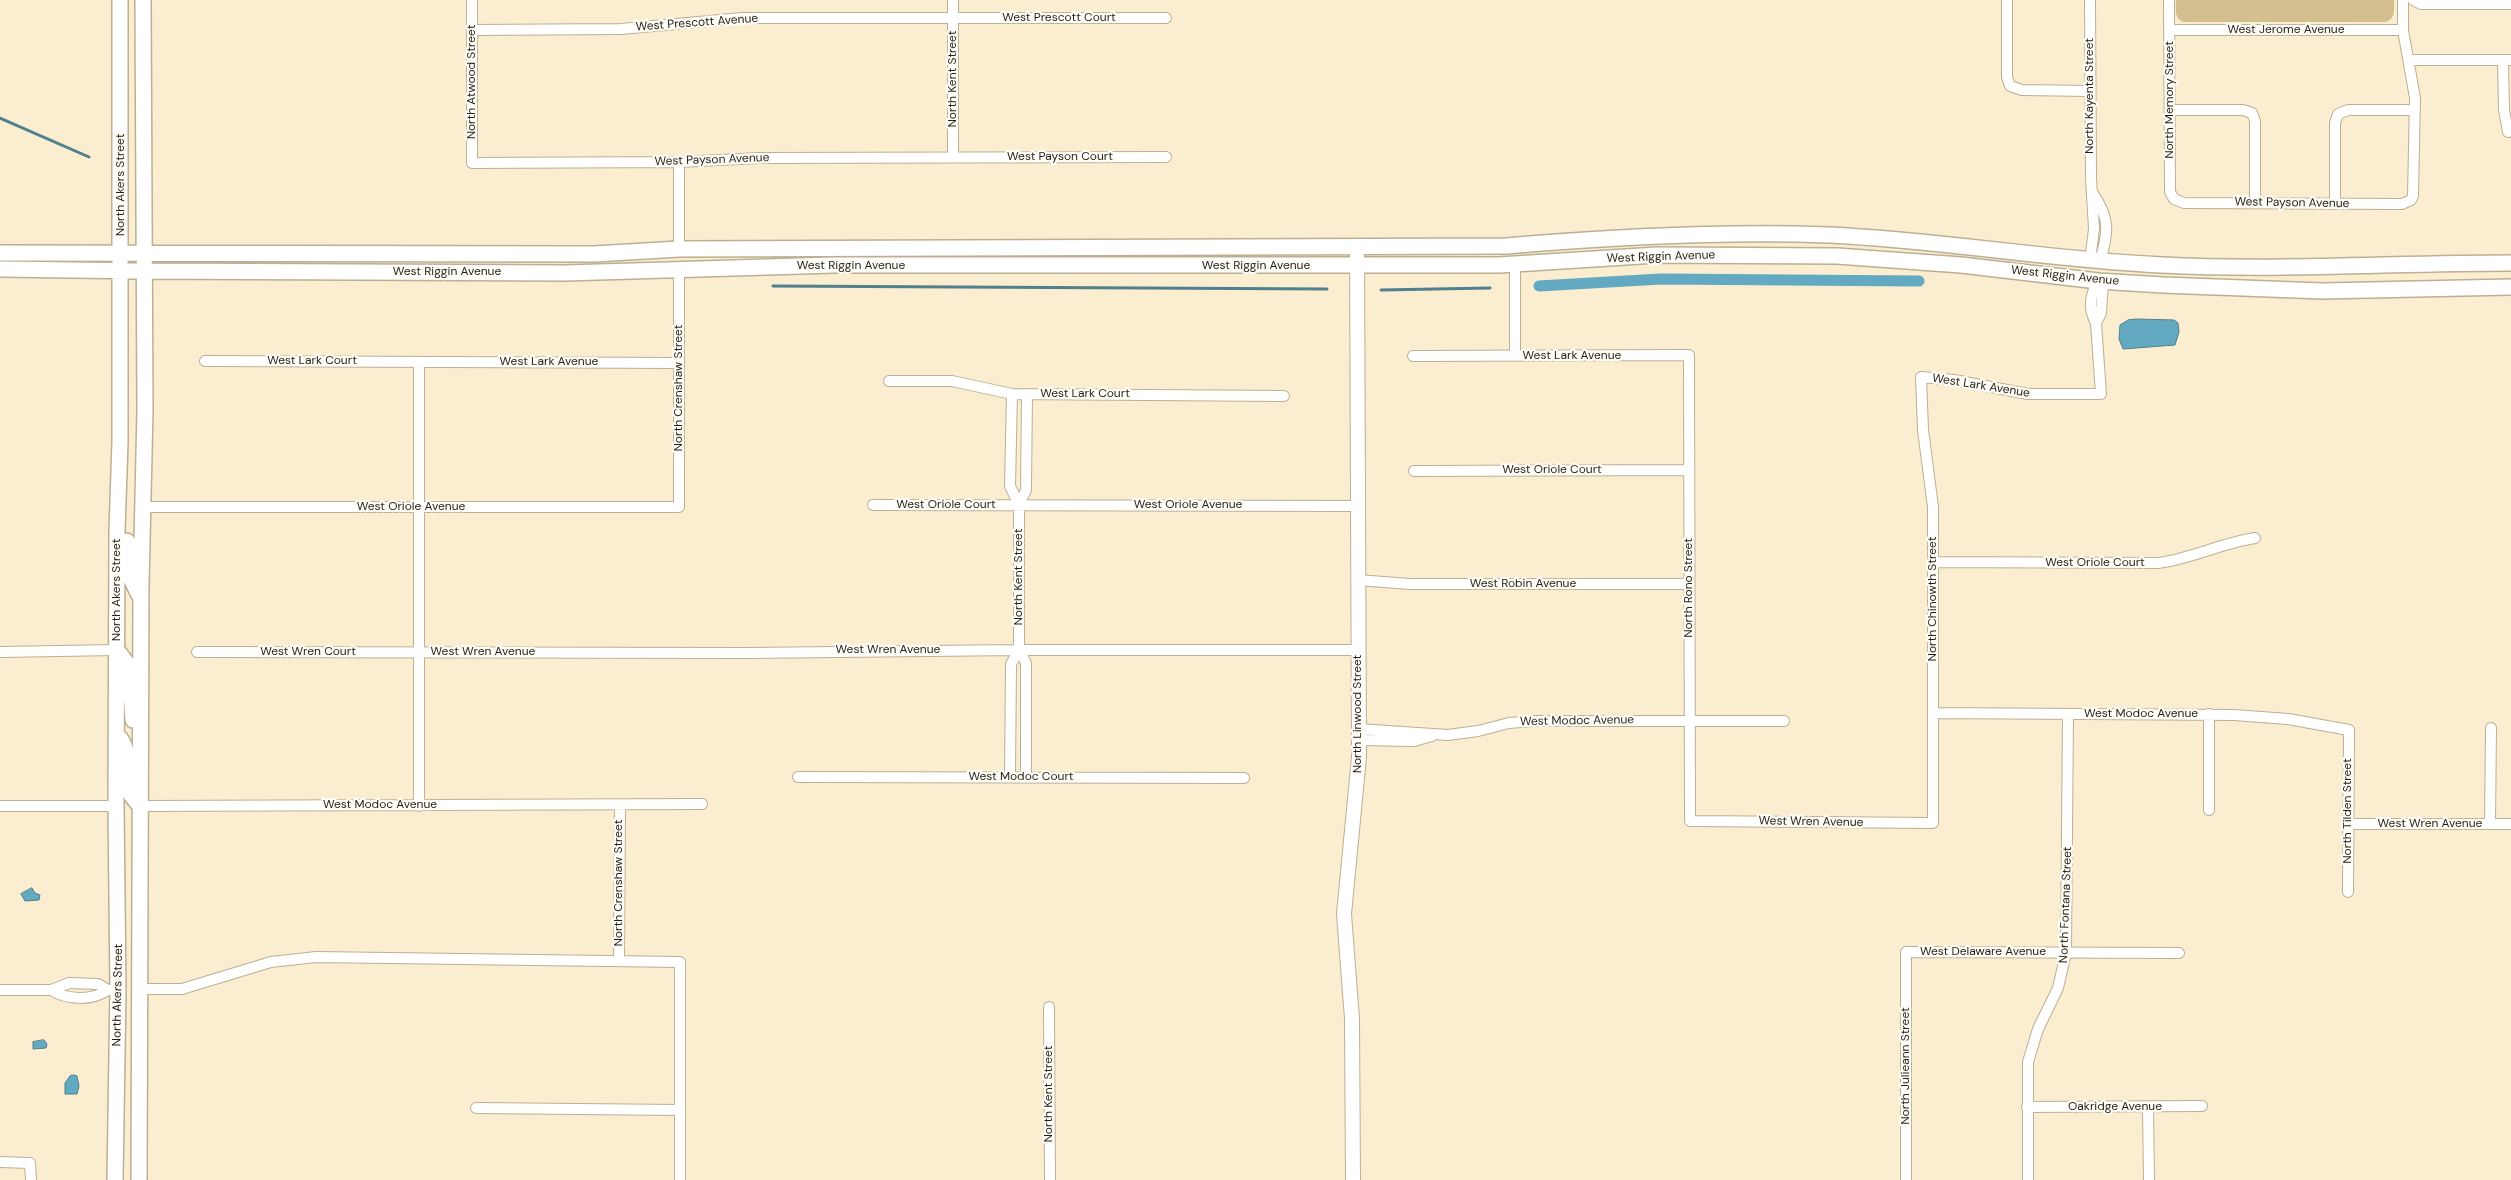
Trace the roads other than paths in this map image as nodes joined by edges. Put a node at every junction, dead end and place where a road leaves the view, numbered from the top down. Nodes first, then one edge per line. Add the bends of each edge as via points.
1 (120, 0) edge
2 (143, 0) edge
3 (472, 0) edge
4 (952, 0) edge
5 (2007, 0) edge
6 (2090, 0) edge
7 (2169, 0) edge
8 (2403, 0) edge
9 (2412, 0) edge
10 (2469, 2) edge
11 (2511, 4) edge
12 (952, 18) junction
13 (1166, 18) dead end
14 (472, 30) junction
15 (2170, 30) junction
16 (2403, 30) junction
17 (2409, 60) junction
18 (2507, 60) edge
19 (2090, 91) junction
20 (2170, 110) junction
21 (2415, 110) junction
22 (2508, 132) dead end
23 (953, 157) junction
24 (1166, 157) dead end
25 (679, 162) junction
26 (472, 163) joint
27 (2092, 191) junction
28 (2174, 199) joint
29 (2255, 202) junction
30 (2335, 204) junction
31 (2105, 218) junction
32 (2093, 219) junction
33 (1357, 247) junction
34 (818, 248) junction
35 (679, 249) junction
36 (121, 253) junction
37 (144, 253) junction
38 (0, 254) edge
39 (2095, 261) junction
40 (2511, 263) edge
41 (1516, 265) junction
42 (1961, 265) junction
43 (1357, 266) junction
44 (2229, 266) junction
45 (0, 269) edge
46 (679, 269) junction
47 (120, 271) junction
48 (144, 272) junction
49 (530, 272) junction
50 (2100, 281) junction
51 (2511, 288) edge
52 (1689, 355) joint
53 (1414, 356) dead end
54 (1515, 356) junction
55 (205, 361) dead end
56 (419, 362) junction
57 (679, 363) junction
58 (1921, 377) joint
59 (889, 381) dead end
60 (1012, 394) junction
61 (1027, 394) junction
62 (1284, 396) dead end
63 (1689, 470) junction
64 (1414, 471) dead end
65 (873, 505) dead end
66 (1019, 505) junction
67 (1357, 506) junction
68 (118, 507) junction
69 (142, 507) junction
70 (419, 507) junction
71 (679, 507) joint
72 (2255, 538) dead end
73 (1932, 562) junction
74 (1357, 580) junction
75 (1689, 584) junction
76 (141, 599) junction
77 (117, 650) junction
78 (1019, 650) junction
79 (1358, 650) junction
80 (0, 652) edge
81 (197, 652) dead end
82 (419, 652) junction
83 (1933, 713) junction
84 (2068, 714) junction
85 (2209, 714) junction
86 (1690, 721) junction
87 (1784, 721) dead end
88 (2490, 728) dead end
89 (2349, 730) joint
90 (117, 734) junction
91 (1358, 734) junction
92 (140, 745) junction
93 (1010, 776) junction
94 (798, 777) dead end
95 (1026, 777) junction
96 (1244, 778) dead end
97 (702, 804) dead end
98 (620, 805) junction
99 (0, 806) edge
100 (116, 806) junction
101 (140, 806) junction
102 (419, 806) junction
103 (2209, 810) dead end
104 (1690, 820) joint
105 (1933, 823) joint
106 (2348, 824) junction
107 (2490, 824) junction
108 (2511, 824) edge
109 (2348, 892) dead end
110 (118, 893) junction
111 (1906, 952) joint
112 (2066, 952) junction
113 (2179, 953) dead end
114 (619, 961) junction
115 (77, 984) junction
116 (139, 989) junction
117 (0, 990) edge
118 (51, 990) junction
119 (113, 990) junction
120 (77, 997) junction
121 (1049, 1007) dead end
122 (139, 1064) junction
123 (2148, 1106) junction
124 (2202, 1106) dead end
125 (2027, 1107) junction
126 (476, 1108) dead end
127 (680, 1110) junction
128 (0, 1162) edge
129 (31, 1180) edge
130 (115, 1180) edge
131 (139, 1180) edge
132 (680, 1180) edge
133 (1050, 1180) edge
134 (1353, 1180) edge
135 (1906, 1180) edge
136 (2028, 1180) edge
137 (2149, 1180) edge

1 - 36 main road, North Akers Street
2 - 37 main road, North Akers Street
3 - 14 street, North Atwood Street
4 - 12 street, North Kent Street
5 - 19 street via 2007,77 2010,86 2022,90
6 - 19 street, North Kayenta Street
7 - 15 street, North Memory Street
8 - 16 street
9 - 10 street via 2421,4
10 - 11 street
12 - 13 street, West Prescott Court
12 - 14 street, West Prescott Avenue via 742,18 621,29
12 - 23 street, North Kent Street
14 - 26 street, North Atwood Street
15 - 16 street, West Jerome Avenue
15 - 20 street, North Memory Street
16 - 17 street
17 - 18 street
17 - 21 street
18 - 22 street via 2504,110
19 - 27 street, North Kayenta Street
20 - 28 street, North Memory Street via 2170,192
20 - 29 street via 2244,110 2252,113 2255,121
21 - 30 street, West Payson Avenue via 2414,191 2410,200 2402,204
21 - 30 street via 2348,110 2338,114 2335,123
23 - 24 street, West Payson Court
23 - 25 street, West Payson Avenue via 744,158
25 - 26 street, West Payson Avenue
25 - 35 street
27 - 31 street, North Kayenta Street
27 - 32 street, North Kayenta Street
28 - 29 street, West Payson Avenue via 2184,202
29 - 30 street, West Payson Avenue
31 - 32 street
31 - 39 street, North Kayenta Street via 2105,243
32 - 39 street, North Kayenta Street
33 - 34 main road, West Riggin Avenue
33 - 39 main road, West Riggin Avenue via 1506,246 1633,236 1829,235 1977,246
33 - 43 street, North Linwood Street
34 - 35 main road, West Riggin Avenue
34 - 46 main road via 800,255 696,258 685,262
35 - 37 main road, West Riggin Avenue via 594,254
35 - 49 main road via 669,258 558,264
36 - 37 main road, West Riggin Avenue
36 - 38 main road, West Riggin Avenue
36 - 47 main road, North Akers Street
37 - 48 main road, North Akers Street
39 - 42 main road via 2091,267 1990,259
39 - 44 main road, West Riggin Avenue
40 - 44 main road, West Riggin Avenue
41 - 42 main road, West Riggin Avenue via 1657,255 1837,256
41 - 43 main road, West Riggin Avenue
41 - 54 street
42 - 50 main road, West Riggin Avenue
43 - 46 main road, West Riggin Avenue via 859,265
43 - 67 street, North Linwood Street
44 - 50 main road via 2202,275 2113,273 2102,276
45 - 47 main road, West Riggin Avenue
46 - 49 main road, West Riggin Avenue
46 - 57 street, North Crenshaw Street
47 - 48 main road, West Riggin Avenue
47 - 68 main road, North Akers Street
48 - 49 main road, West Riggin Avenue
48 - 69 main road, North Akers Street
50 - 51 main road, West Riggin Avenue via 2322,291
50 - 58 street, West Lark Avenue via 2092,291 2091,313 2096,323 2101,394 2019,393
52 - 54 street, West Lark Avenue
52 - 63 street, North Rono Street
53 - 54 street
55 - 56 street, West Lark Court
56 - 57 street, West Lark Avenue
56 - 70 street
57 - 71 street, North Crenshaw Street
58 - 73 street, North Chinowth Street via 1923,430 1932,498
59 - 60 street, West Lark Court via 952,381
60 - 61 street, West Lark Court
60 - 66 street, North Kent Street via 1010,486
61 - 62 street, West Lark Court
61 - 66 street, North Kent Street via 1026,490
63 - 64 street, West Oriole Court
63 - 75 street, North Rono Street
65 - 66 street, West Oriole Court
66 - 67 street, West Oriole Avenue
66 - 78 street, North Kent Street
67 - 74 street, North Linwood Street
68 - 76 main road via 126,519 130,577
68 - 77 main road, North Akers Street
69 - 70 street, West Oriole Avenue
69 - 76 main road, North Akers Street
70 - 71 street, West Oriole Avenue
70 - 82 street
72 - 73 street, West Oriole Court via 2158,563
73 - 83 street, North Chinowth Street
74 - 75 street, West Robin Avenue via 1410,584
74 - 79 street, North Linwood Street
75 - 86 street, North Rono Street
76 - 92 main road, North Akers Street
77 - 80 street
77 - 90 main road, North Akers Street
77 - 92 main road via 129,666 131,715
78 - 79 street, West Wren Avenue
78 - 82 street, West Wren Avenue
78 - 93 street, North Kent Street via 1011,664
78 - 95 street, North Kent Street via 1026,663
79 - 91 street, North Linwood Street
81 - 82 street, West Wren Court
82 - 102 street
83 - 84 street, West Modoc Avenue
83 - 105 street, North Chinowth Street
84 - 85 street, West Modoc Avenue
84 - 112 street, North Fontana Street
85 - 89 street, West Modoc Avenue via 2288,720
85 - 103 street
86 - 87 street
86 - 91 street, West Modoc Avenue via 1533,720 1414,741
86 - 104 street, North Rono Street
88 - 107 street
89 - 106 street, North Tilden Street
90 - 100 main road, North Akers Street
90 - 101 main road via 126,746 129,765 127,785
91 - 134 street, North Linwood Street via 1357,795 1344,914 1352,1019
92 - 101 main road, North Akers Street
93 - 94 street, West Modoc Court
93 - 95 street, West Modoc Court
95 - 96 street, West Modoc Court
97 - 98 street
98 - 102 street, West Modoc Avenue
98 - 114 street, North Crenshaw Street
99 - 100 street
100 - 110 main road, North Akers Street
101 - 102 street, West Modoc Avenue
101 - 116 main road, North Akers Street
104 - 105 street, West Wren Avenue
106 - 107 street, West Wren Avenue
106 - 109 street, North Tilden Street
107 - 108 street, West Wren Avenue
110 - 116 main road via 129,911 131,983
110 - 119 main road, North Akers Street
111 - 112 street, West Delaware Avenue
111 - 135 street, North Julieann Street
112 - 113 street, West Delaware Avenue
112 - 125 street, North Fontana Street via 2058,988 2032,1044 2028,1062
114 - 116 street via 316,958 271,962 182,989
114 - 127 street via 680,962
115 - 118 street via 63,984
115 - 119 street via 98,984
115 - 120 street
116 - 122 main road, North Akers Street
117 - 118 street
118 - 120 street via 65,997
119 - 120 street via 98,997
119 - 122 main road via 128,995 130,1056
119 - 130 main road, North Akers Street
121 - 133 street, North Kent Street
122 - 131 main road, North Akers Street
123 - 124 street, Oakridge Avenue
123 - 125 street, Oakridge Avenue
123 - 137 street
125 - 136 street, North Fontana Street
126 - 127 street
127 - 132 street
128 - 129 street via 30,1163

